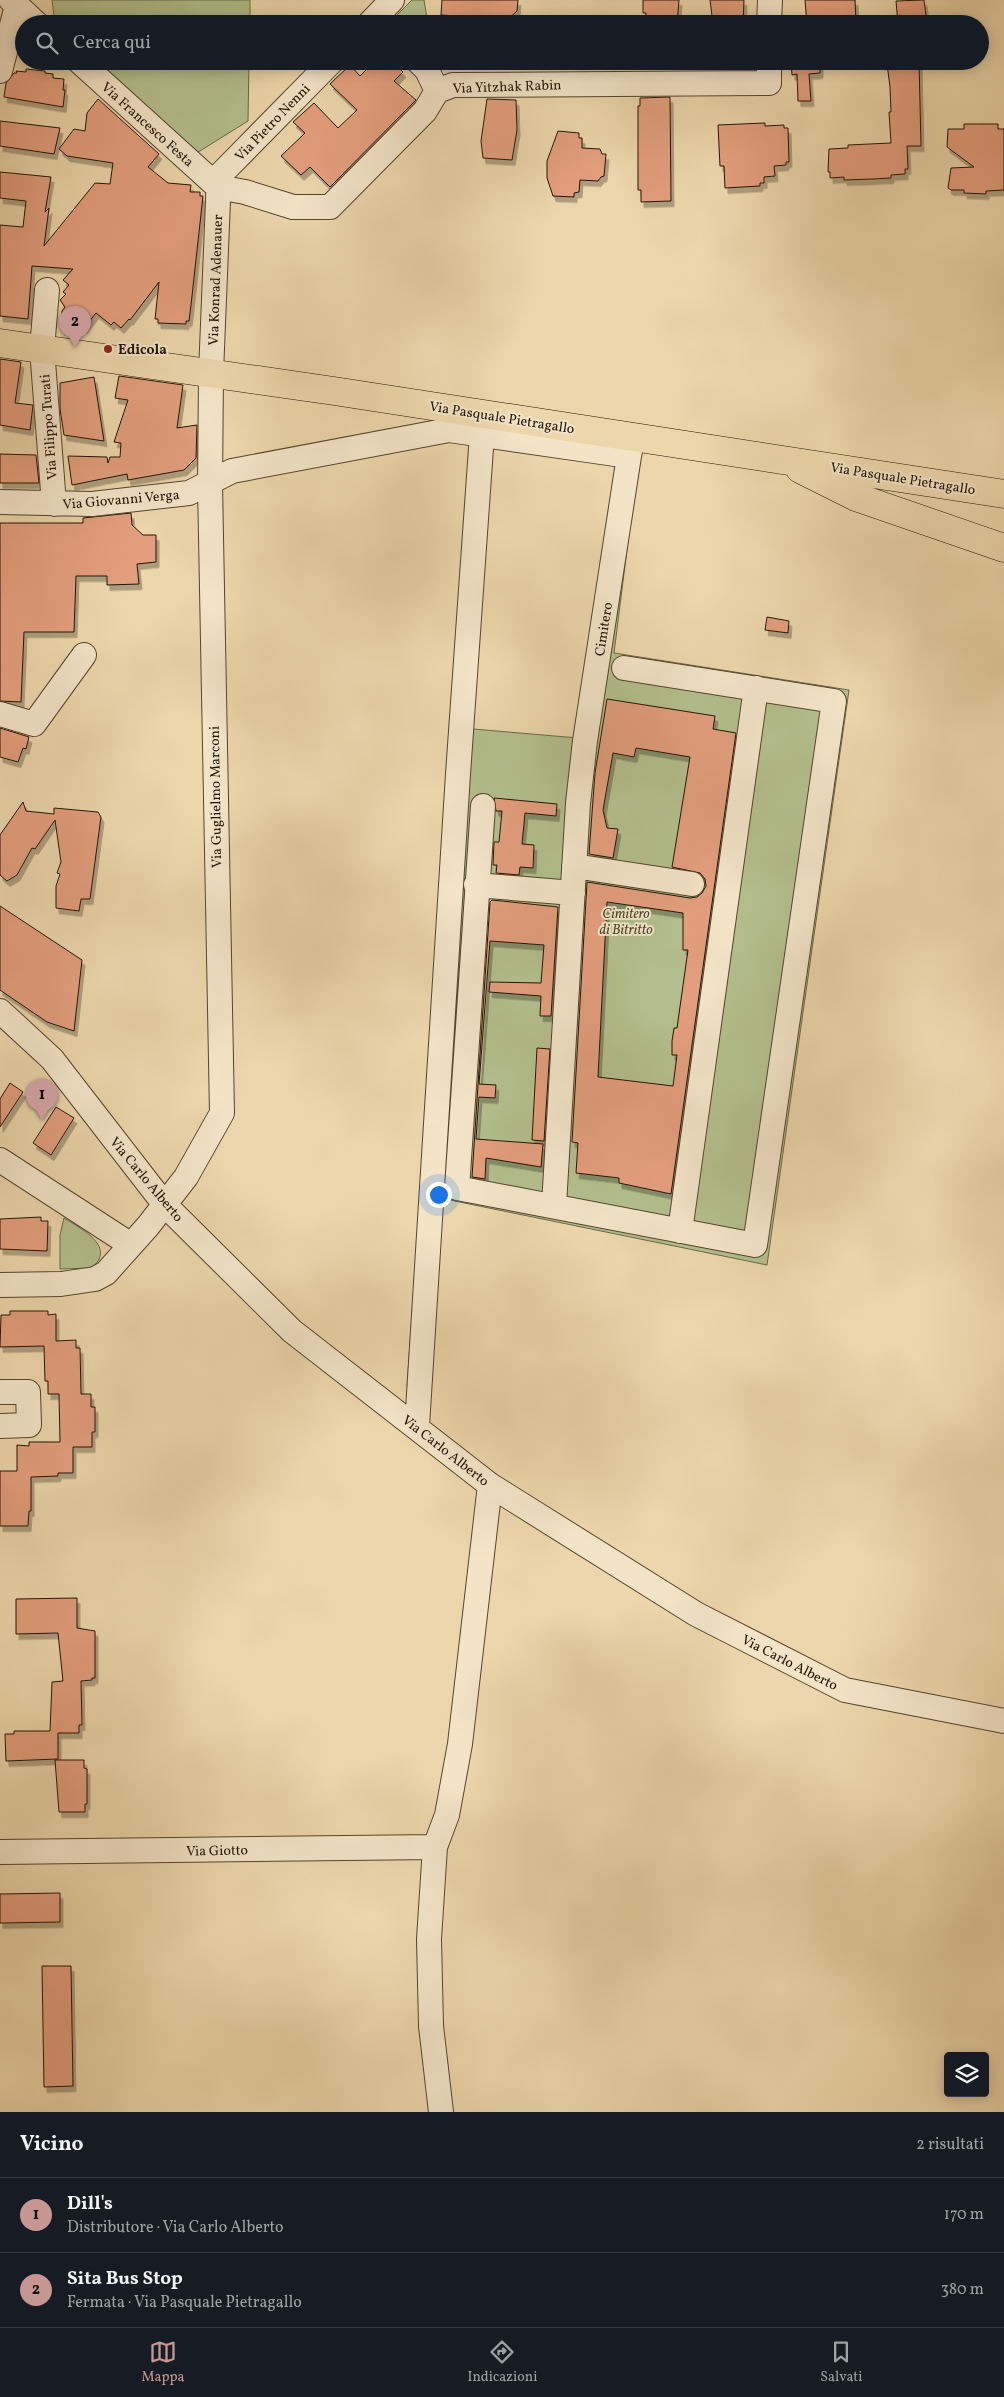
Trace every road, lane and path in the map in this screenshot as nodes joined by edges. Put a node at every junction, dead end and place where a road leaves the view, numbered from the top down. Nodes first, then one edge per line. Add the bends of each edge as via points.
1 (392, 0) edge
2 (770, 0) edge
3 (14, 3) edge
4 (27, 15) edge
5 (380, 15) edge
6 (770, 15) edge
7 (88, 70) edge
8 (323, 70) edge
9 (427, 70) edge
10 (769, 70) edge
11 (0, 71) edge
12 (436, 91) junction
13 (218, 187) junction
14 (47, 290) dead end
15 (0, 344) edge
16 (42, 349) junction
17 (211, 373) junction
18 (450, 420) junction
19 (482, 434) junction
20 (631, 446) junction
21 (779, 458) junction
22 (210, 484) junction
23 (1004, 494) edge
24 (0, 502) edge
25 (54, 504) junction
26 (1001, 546) edge
27 (84, 655) dead end
28 (624, 668) dead end
29 (756, 688) junction
30 (0, 714) edge
31 (482, 806) dead end
32 (574, 866) junction
33 (692, 884) dead end
34 (476, 885) junction
35 (573, 893) junction
36 (0, 1011) edge
37 (0, 1160) edge
38 (165, 1205) junction
39 (554, 1205) junction
40 (680, 1231) junction
41 (131, 1244) junction
42 (0, 1285) edge
43 (0, 1392) edge
44 (0, 1426) edge
45 (417, 1426) junction
46 (490, 1485) junction
47 (1004, 1721) edge
48 (435, 1847) junction
49 (0, 1852) edge
50 (442, 2112) edge

1 - 5 street
2 - 6 street
3 - 4 street
3 - 11 street
7 - 13 street, Via Francesco Festa
8 - 13 street, Via Pietro Nenni via 219,176
9 - 12 street
10 - 12 street, Via Yitzhak Rabin via 769,83 453,85
12 - 13 street, Via Yitzhak Rabin via 425,111 330,206 293,207
13 - 17 street, Via Konrad Adenauer
14 - 16 street, Via Filippo Turati
15 - 16 main road, Via Pasquale Pietragallo
16 - 17 main road, Via Pasquale Pietragallo
16 - 25 street, Via Filippo Turati
17 - 18 main road, Via Pasquale Pietragallo
17 - 22 street, Via Guglielmo Marconi
18 - 19 street, Via Giovanni Verga
18 - 20 main road, Via Pasquale Pietragallo
18 - 22 street, Via Giovanni Verga via 232,471
19 - 20 street, Via Giovanni Verga
19 - 45 street
20 - 21 main road, Via Pasquale Pietragallo
20 - 32 street, Cimitero via 585,741
21 - 23 main road, Via Pasquale Pietragallo
21 - 26 main road via 856,497
22 - 25 street, Via Giovanni Verga via 189,493 92,504
22 - 38 street, Via Guglielmo Marconi via 222,1113 186,1177
24 - 25 street, Via Giovanni Verga
27 - 30 street via 34,724
28 - 29 street
29 - 40 street
29 - 40 street via 834,701 756,1245
31 - 34 street
32 - 33 street
32 - 35 street, Cimitero
34 - 35 street
34 - 39 street via 457,1188
35 - 39 street, Cimitero
36 - 38 street, Via Carlo Alberto via 52,1058
37 - 41 street
38 - 41 street, Via Guglielmo Marconi
38 - 45 street, Via Carlo Alberto via 292,1331
39 - 40 street
41 - 42 street, Via Guglielmo Marconi via 96,1279 61,1284
43 - 44 street via 28,1392 29,1425
45 - 46 street, Via Carlo Alberto
46 - 47 street, Via Carlo Alberto via 696,1614 845,1690
46 - 48 street via 460,1744 447,1815
48 - 49 street, Via Giotto
48 - 50 street via 429,1939 431,2026

